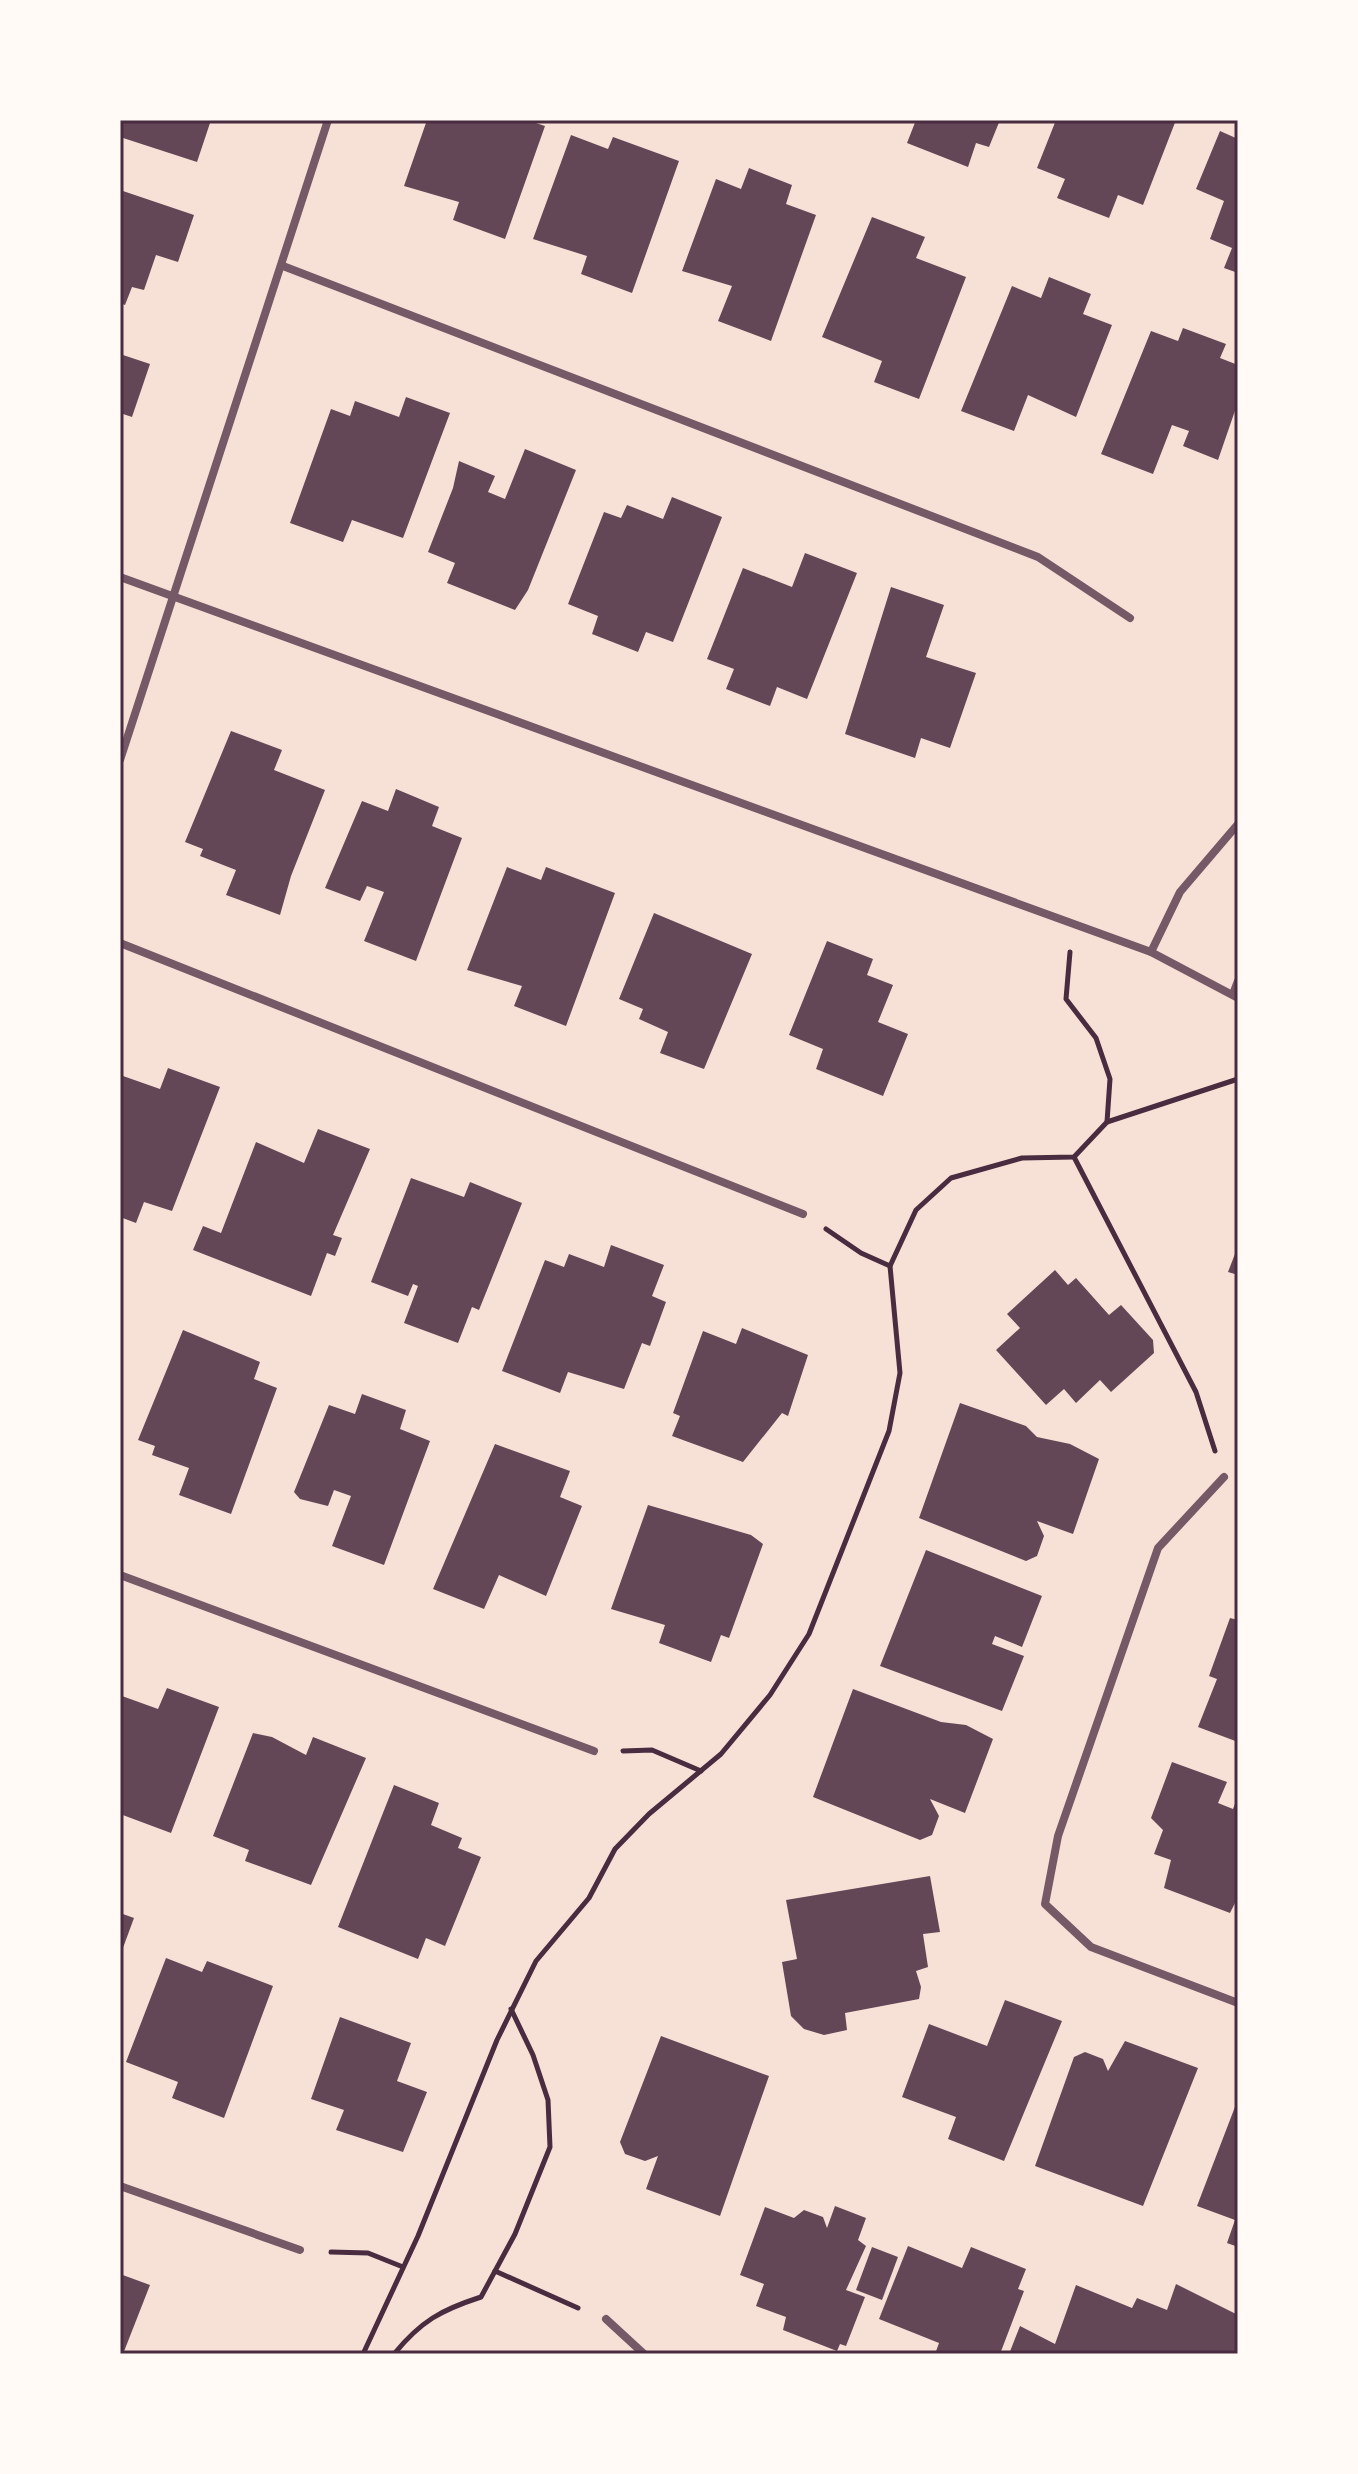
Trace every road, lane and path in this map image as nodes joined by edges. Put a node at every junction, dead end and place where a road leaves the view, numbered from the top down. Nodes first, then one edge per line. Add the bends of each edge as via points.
1 (328, 120) edge
2 (283, 266) junction
3 (120, 577) edge
4 (173, 596) junction
5 (1130, 618) dead end
6 (120, 760) edge
7 (1238, 824) edge
8 (1072, 923) junction
9 (120, 943) edge
10 (1151, 952) junction
11 (1238, 981) edge
12 (1236, 996) edge
13 (1238, 1079) edge
14 (1107, 1122) junction
15 (1074, 1157) junction
16 (803, 1214) joint
17 (890, 1266) junction
18 (1224, 1477) joint
19 (120, 1575) edge
20 (594, 1751) joint
21 (701, 1771) junction
22 (1238, 2003) edge
23 (511, 2009) junction
24 (120, 2186) edge
25 (300, 2250) joint
26 (403, 2267) junction
27 (495, 2271) junction
28 (606, 2319) joint
29 (363, 2354) edge
30 (394, 2354) edge
31 (644, 2354) edge

1 - 2 street
2 - 4 street
2 - 5 street via 1038,557
3 - 4 street
4 - 6 street
4 - 8 street
7 - 10 street via 1180,892
8 - 10 street
8 - 14 path via 1066,999 1096,1038 1110,1079
9 - 16 street
10 - 12 street
11 - 12 street
13 - 14 path
14 - 15 path
15 - 17 path via 1022,1158 951,1178 916,1210
15 - 18 path via 1196,1392
16 - 17 path
17 - 21 path via 900,1373 889,1431 809,1634 770,1695
18 - 22 street via 1158,1548 1058,1836 1045,1904 1091,1947
19 - 20 street
20 - 21 path via 652,1750
21 - 23 path via 615,1849 589,1898 536,1961
23 - 26 path
23 - 27 path via 548,2100 550,2147
24 - 25 street
25 - 26 path via 368,2253
26 - 29 path
27 - 28 path
27 - 30 path via 481,2297 416,2328
28 - 31 street

